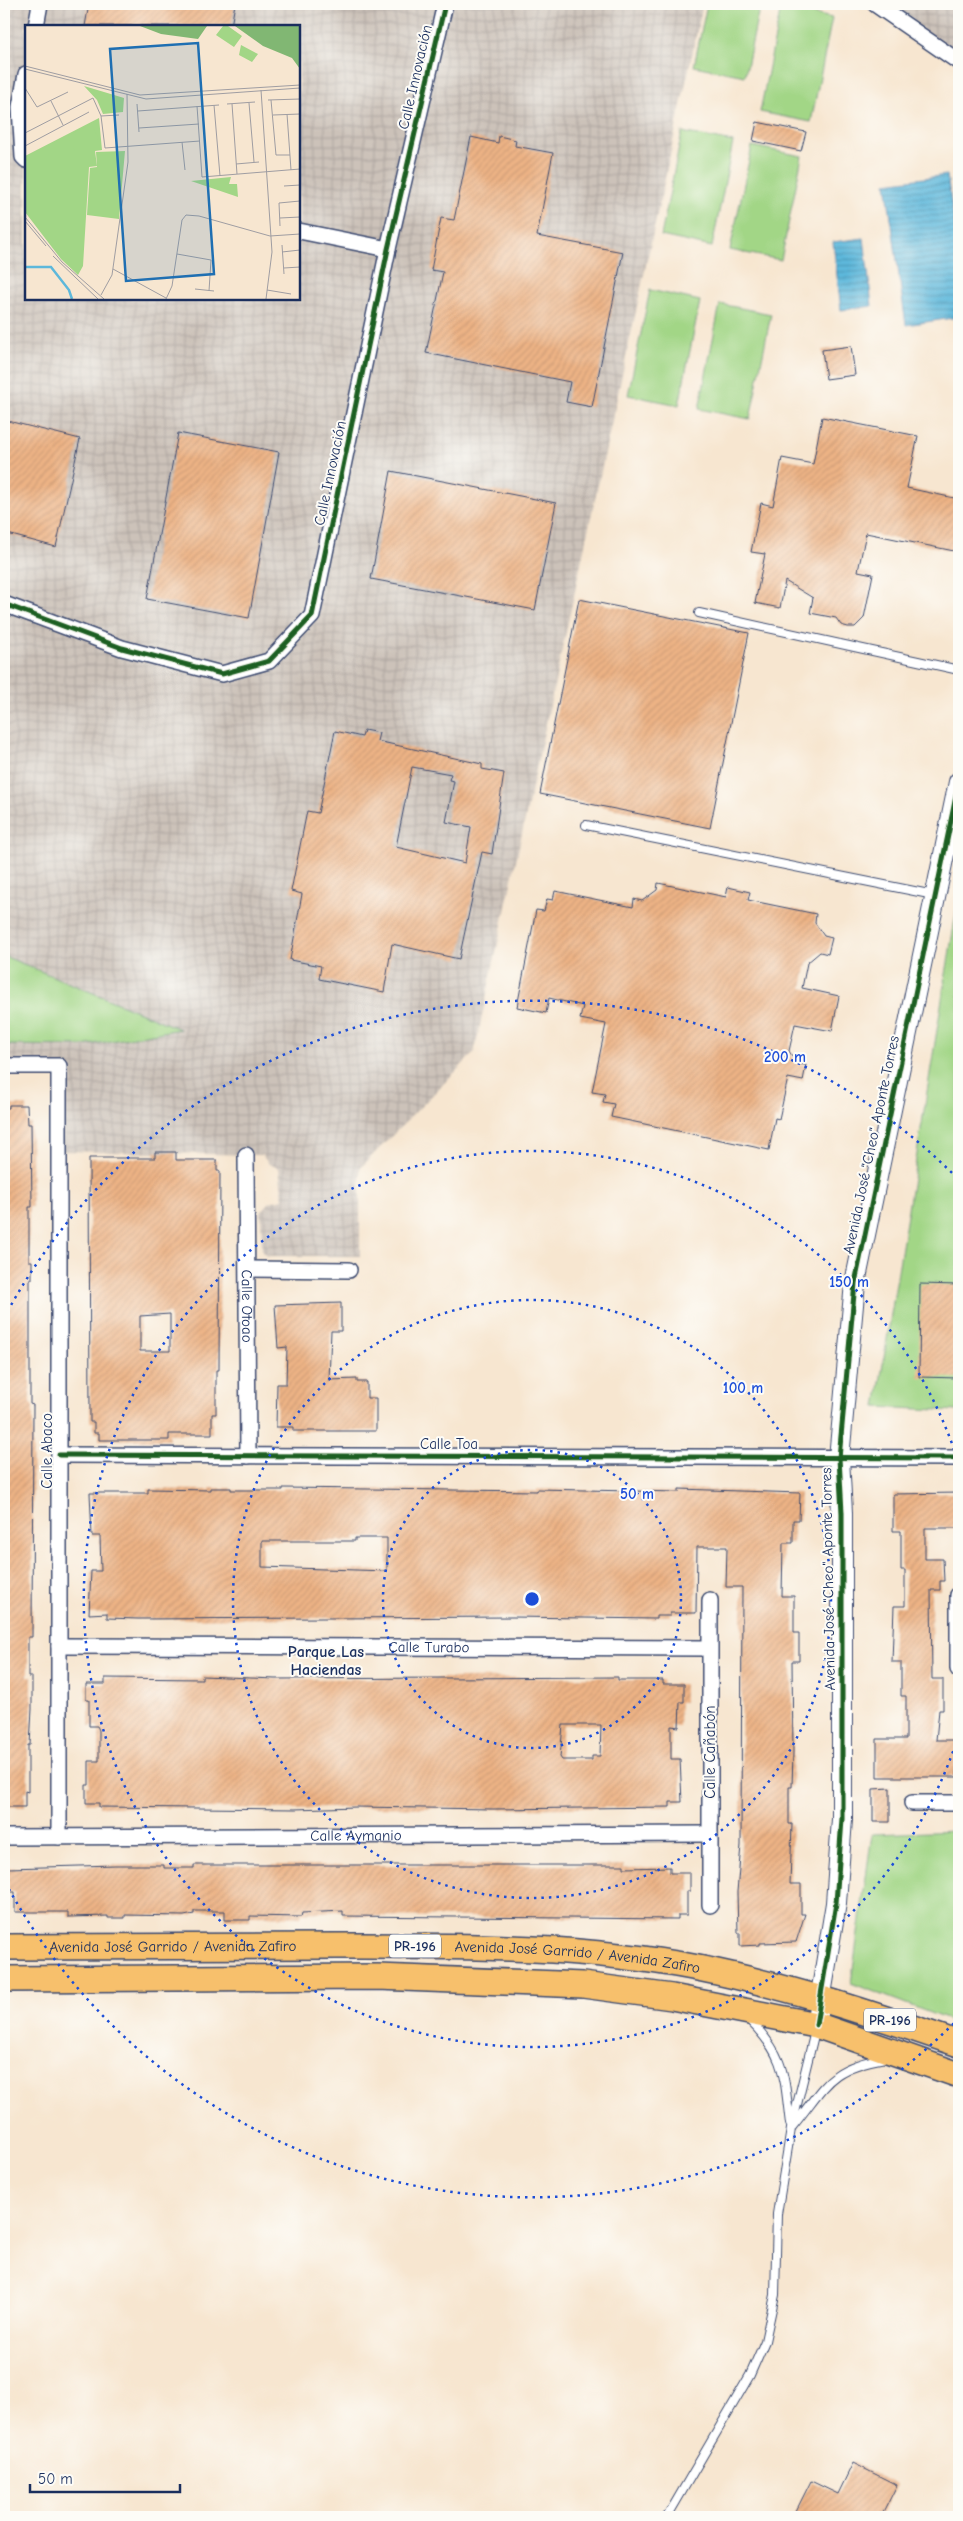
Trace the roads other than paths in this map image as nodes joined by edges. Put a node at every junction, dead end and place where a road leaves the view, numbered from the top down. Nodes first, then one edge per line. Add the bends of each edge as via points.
1 (40, 4) edge
2 (445, 4) edge
3 (875, 4) edge
4 (36, 25) edge
5 (959, 62) edge
6 (25, 80) edge
7 (25, 159) edge
8 (300, 231) edge
9 (388, 249) junction
10 (4, 604) edge
11 (699, 613) dead end
12 (959, 670) edge
13 (959, 782) edge
14 (586, 825) dead end
15 (936, 895) junction
16 (4, 1066) edge
17 (246, 1155) dead end
18 (248, 1269) junction
19 (349, 1270) dead end
20 (59, 1455) junction
21 (248, 1456) junction
22 (839, 1458) junction
23 (959, 1458) edge
24 (958, 1595) dead end
25 (710, 1600) dead end
26 (959, 1633) edge
27 (59, 1646) junction
28 (709, 1648) junction
29 (958, 1669) dead end
30 (912, 1803) dead end
31 (959, 1803) edge
32 (710, 1834) junction
33 (59, 1837) junction
34 (4, 1838) edge
35 (710, 1905) dead end
36 (4, 1947) edge
37 (4, 1979) edge
38 (821, 1997) junction
39 (740, 2010) junction
40 (816, 2026) junction
41 (959, 2044) edge
42 (902, 2055) junction
43 (959, 2075) edge
44 (791, 2128) junction
45 (667, 2517) edge

1 - 4 street
2 - 9 street, Calle Innovación
3 - 5 street
6 - 7 street via 20,107
8 - 9 street
9 - 10 street, Calle Innovación via 312,616 268,661 222,674 122,648
11 - 12 lane
13 - 15 street, Avenida José "Cheo" Aponte Torres
14 - 15 lane
15 - 22 street, Avenida José "Cheo" Aponte Torres via 855,1283
16 - 20 street, Calle Abaco via 59,1066
17 - 18 street, Calle Otoao
18 - 19 street
18 - 21 street, Calle Otoao
20 - 21 street, Calle Toa
20 - 27 street, Calle Abaco
21 - 22 street, Calle Toa
22 - 23 street, Calle Toa
22 - 38 street, Avenida José "Cheo" Aponte Torres via 842,1513 842,1819 836,1903
24 - 26 street
25 - 28 street, Calle Cañabón
26 - 29 street
27 - 28 street, Calle Turabo
27 - 33 street, Calle Abaco
28 - 32 street, Calle Cañabón
30 - 31 street
32 - 33 street, Calle Aymanio
32 - 35 street, Calle Cañabón
33 - 34 street, Calle Aymanio
36 - 38 main road, Avenida José Garrido / Avenida Zafiro / PR-196 via 478,1946 608,1955 686,1966
37 - 39 main road, Avenida José Garrido / Avenida Zafiro / PR-196 via 378,1977 583,1985
38 - 40 street, Avenida José "Cheo" Aponte Torres
38 - 41 main road, Avenida José Garrido / Avenida Zafiro / PR-196
39 - 40 main road, Avenida José Garrido / Avenida Zafiro / PR-196
39 - 44 lane via 766,2036 778,2056 786,2080
40 - 42 main road, Avenida José Garrido / Avenida Zafiro / PR-196
40 - 44 lane
42 - 43 main road, Avenida José Garrido / Avenida Zafiro / PR-196
42 - 44 lane via 845,2068 823,2085
44 - 45 lane via 777,2214 775,2295 766,2341 750,2375

